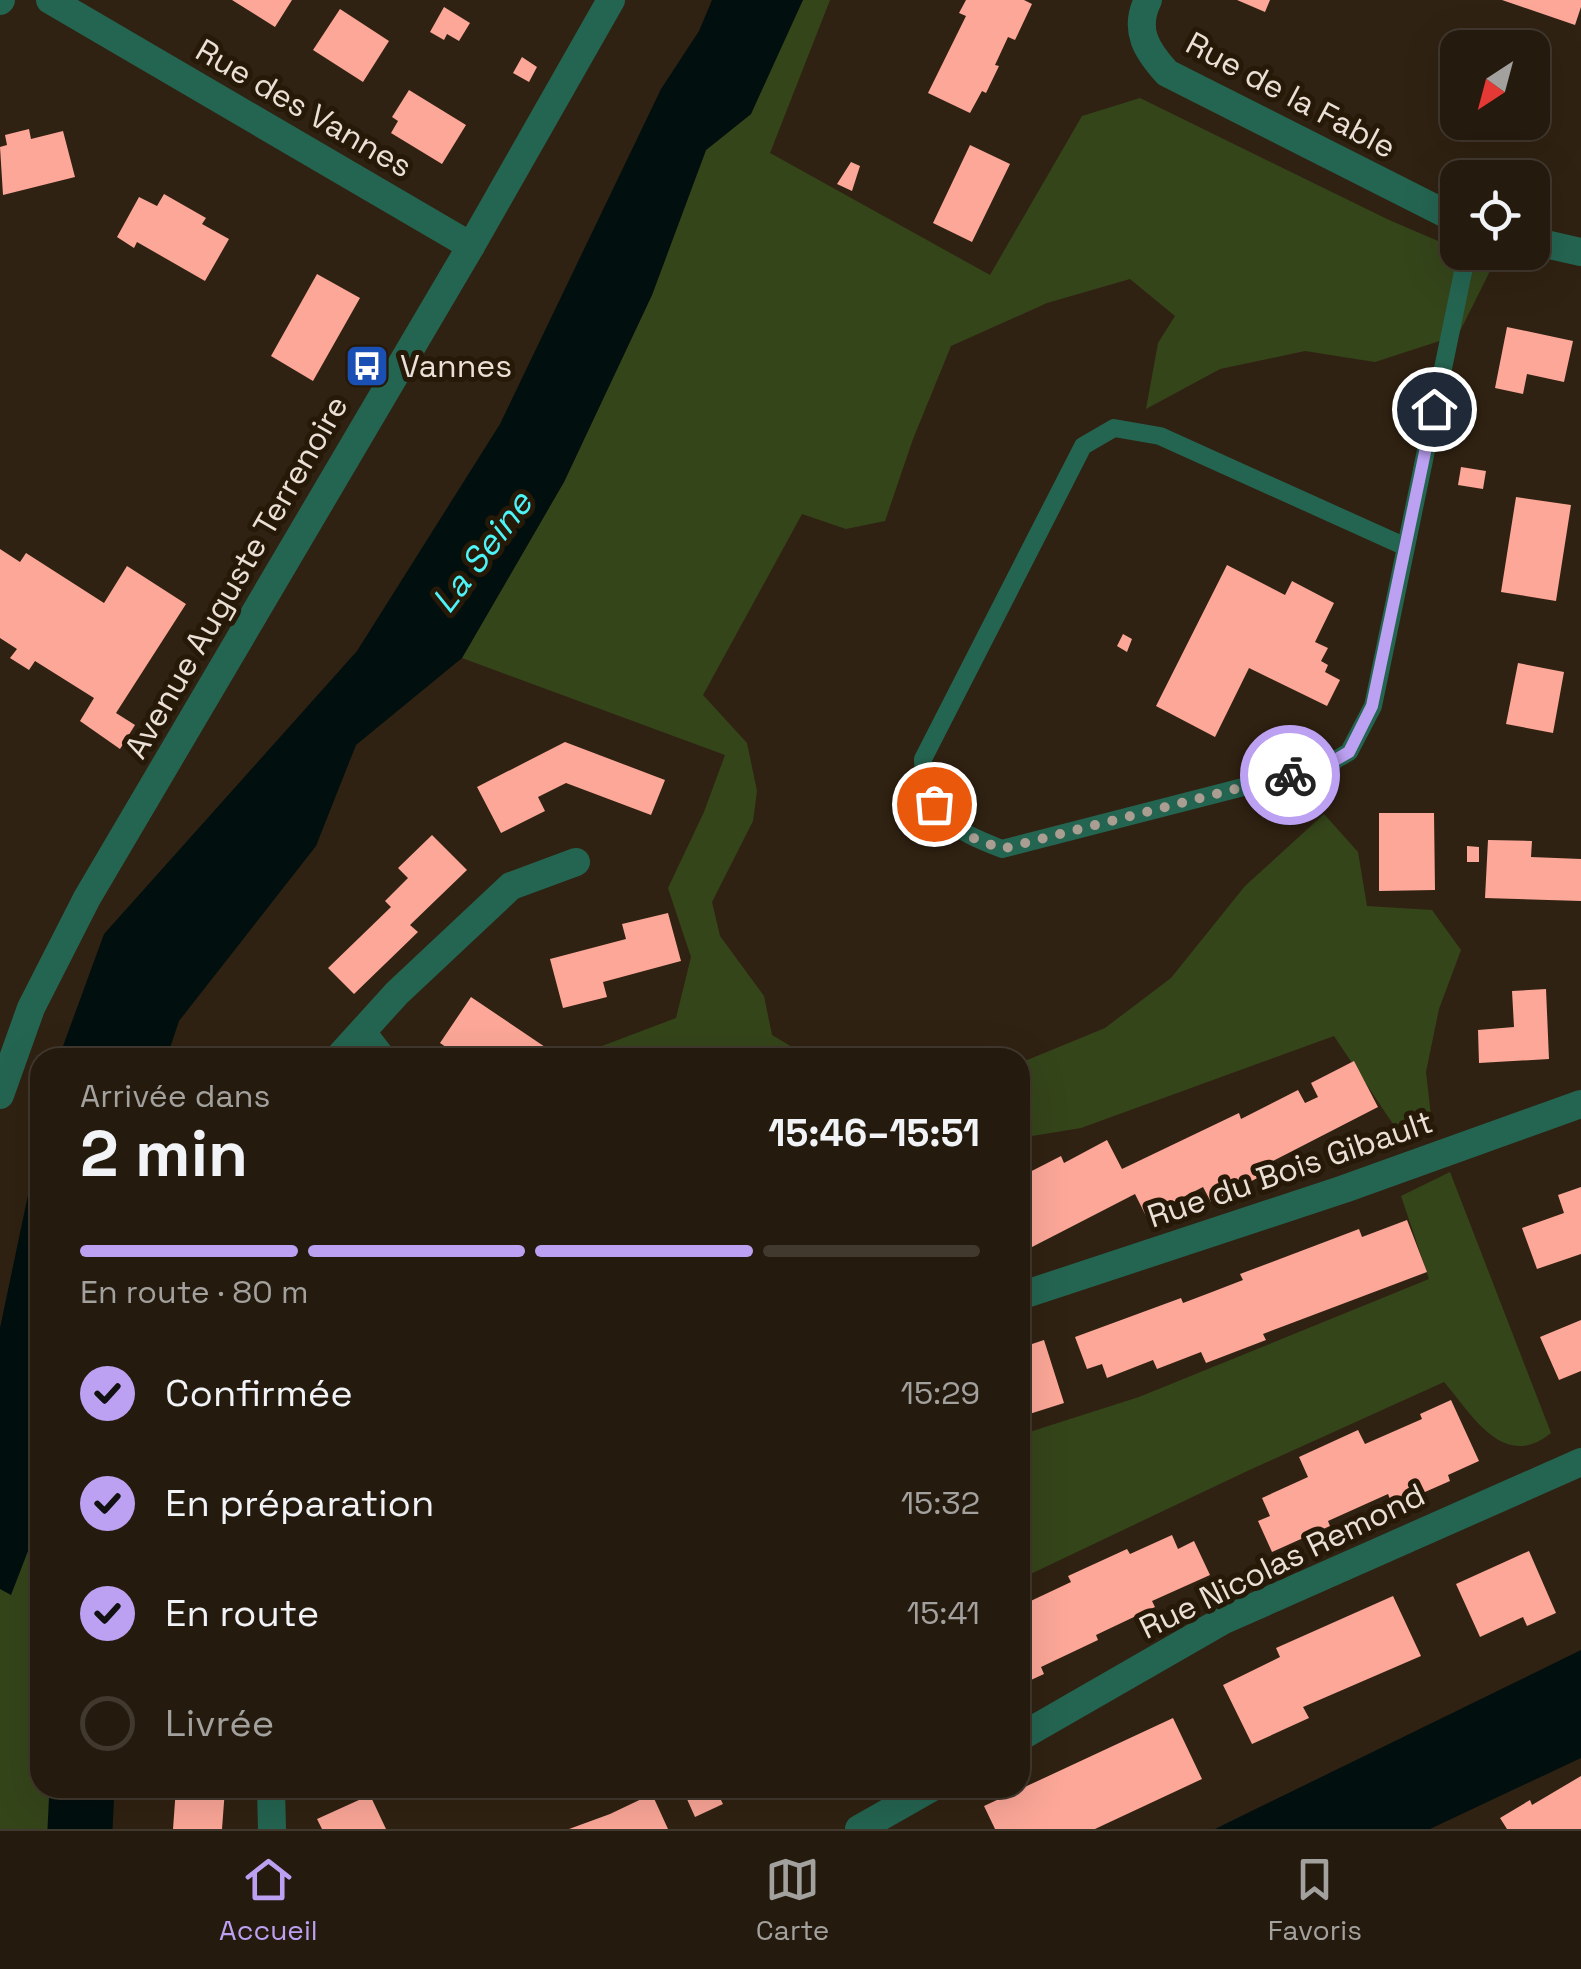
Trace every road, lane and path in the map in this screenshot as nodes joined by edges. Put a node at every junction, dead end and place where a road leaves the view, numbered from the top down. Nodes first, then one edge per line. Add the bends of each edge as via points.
1 (50, 0) edge
2 (611, 0) edge
3 (1148, 0) edge
4 (1440, 211) edge
5 (1550, 245) edge
6 (471, 246) junction
7 (1581, 252) edge
8 (1463, 270) edge
9 (1406, 547) junction
10 (576, 862) dead end
11 (362, 1032) junction
12 (347, 1048) edge
13 (374, 1048) edge
14 (0, 1095) edge
15 (1581, 1104) edge
16 (1030, 1293) edge
17 (1581, 1462) edge
18 (1030, 1731) edge
19 (271, 1798) edge
20 (913, 1798) edge
21 (272, 1829) edge
22 (859, 1829) edge

1 - 6 street, Rue des Vannes
2 - 6 street, Avenue Auguste Terrenoire
3 - 4 street, Rue de la Fable via 1142,37 1167,73
5 - 7 street
6 - 14 street, Avenue Auguste Terrenoire via 87,898 31,1008
8 - 9 lane
9 - 9 lane via 1372,706 1349,752 1325,766 1002,849 958,832 934,804 923,759 1083,446 1114,428 1160,436
10 - 11 street via 511,886
11 - 12 street
11 - 13 street
15 - 16 street, Rue du Bois Gibault
17 - 18 street, Rue Nicolas Remond via 1222,1621
19 - 21 street
20 - 22 street

